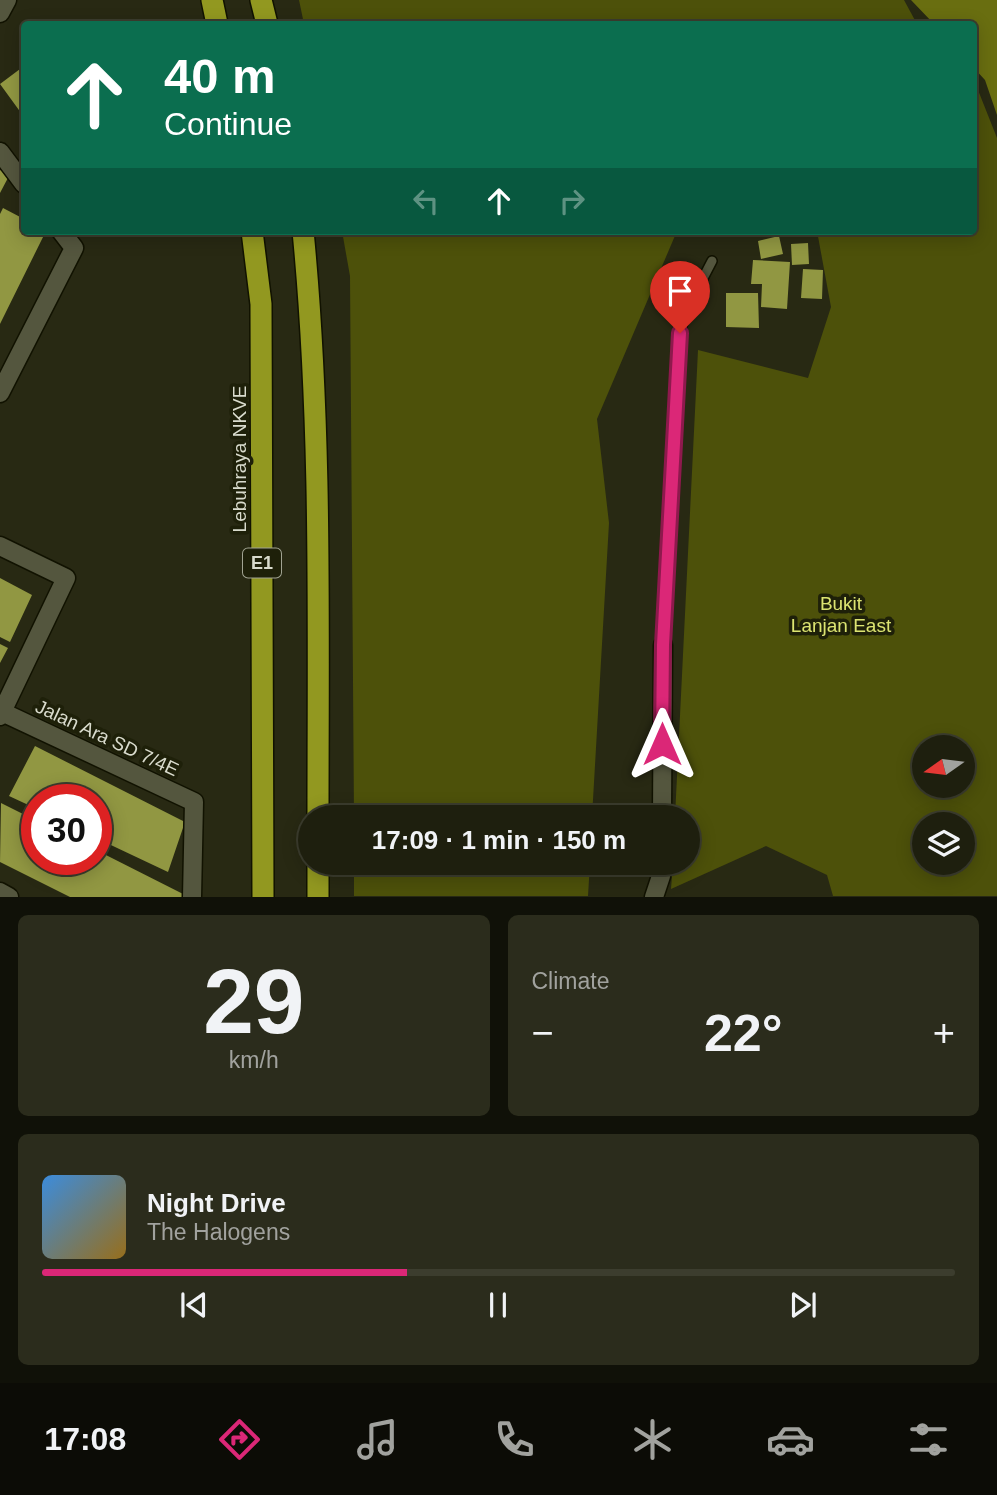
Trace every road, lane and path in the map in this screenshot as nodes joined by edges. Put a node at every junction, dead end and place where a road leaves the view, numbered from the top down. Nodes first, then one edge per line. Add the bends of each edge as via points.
1 (7, 0) edge
2 (212, 0) edge
3 (261, 0) edge
4 (0, 13) edge
5 (216, 21) edge
6 (266, 21) edge
7 (0, 152) edge
8 (21, 180) edge
9 (64, 235) edge
10 (252, 235) edge
11 (303, 235) edge
12 (712, 261) dead end
13 (0, 393) edge
14 (0, 546) edge
15 (663, 645) joint
16 (1, 714) edge
17 (318, 805) edge
18 (662, 805) edge
19 (318, 875) edge
20 (661, 875) edge
21 (0, 892) edge
22 (9, 897) edge
23 (192, 897) edge
24 (263, 897) edge
25 (318, 897) edge
26 (654, 897) edge

1 - 4 street
2 - 5 highway
3 - 6 highway
7 - 8 street
9 - 13 street via 74,248
10 - 24 highway, Lebuhraya NKVE / E1 via 261,304
11 - 17 highway via 318,472
12 - 15 lane via 680,333
14 - 16 street via 66,578
15 - 18 street
16 - 23 street, Jalan Ara SD 7/4E via 194,803
19 - 25 highway
20 - 26 street
21 - 22 street

